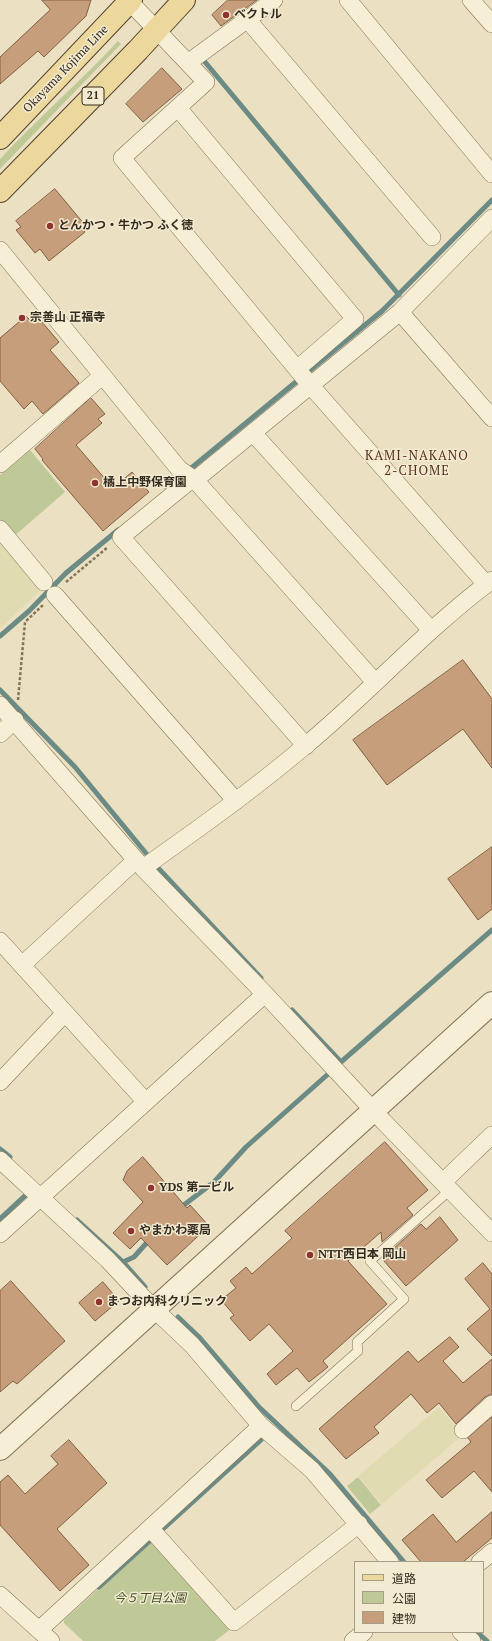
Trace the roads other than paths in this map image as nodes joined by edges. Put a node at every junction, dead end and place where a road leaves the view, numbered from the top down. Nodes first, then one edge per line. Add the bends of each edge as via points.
1 (184, 0) edge
2 (274, 0) edge
3 (348, 0) edge
4 (471, 0) edge
5 (130, 1) edge
6 (247, 19) junction
7 (492, 24) edge
8 (157, 30) junction
9 (189, 62) junction
10 (178, 108) junction
11 (0, 138) edge
12 (492, 174) edge
13 (0, 191) edge
14 (492, 218) edge
15 (432, 236) dead end
16 (0, 250) edge
17 (400, 312) junction
18 (102, 376) junction
19 (304, 377) junction
20 (492, 418) edge
21 (253, 433) junction
22 (0, 464) edge
23 (188, 475) junction
24 (0, 530) edge
25 (489, 582) edge
26 (431, 630) junction
27 (375, 682) junction
28 (0, 705) edge
29 (14, 720) junction
30 (0, 734) edge
31 (306, 746) junction
32 (236, 802) junction
33 (146, 863) junction
34 (0, 941) edge
35 (22, 966) junction
36 (265, 994) junction
37 (492, 1003) edge
38 (65, 1013) junction
39 (0, 1082) edge
40 (146, 1102) junction
41 (373, 1110) junction
42 (492, 1135) edge
43 (0, 1160) edge
44 (446, 1186) junction
45 (39, 1193) junction
46 (492, 1233) edge
47 (0, 1234) edge
48 (154, 1309) junction
49 (492, 1404) edge
50 (296, 1406) dead end
51 (261, 1426) junction
52 (463, 1430) dead end
53 (0, 1449) edge
54 (359, 1524) junction
55 (154, 1533) junction
56 (492, 1552) edge
57 (389, 1561) edge
58 (481, 1561) edge
59 (0, 1594) edge
60 (363, 1633) edge
61 (462, 1633) edge
62 (45, 1636) edge
63 (353, 1641) edge
64 (472, 1641) edge

1 - 8 main road, 21
2 - 6 street
3 - 12 street
4 - 7 street
5 - 8 street
5 - 11 main road, Okayama Kojima Line
6 - 9 street
6 - 15 street
8 - 9 street
8 - 13 main road, 21
9 - 10 street via 206,82
10 - 19 street via 355,319
10 - 19 street via 122,158
14 - 17 street
16 - 18 street
17 - 19 street
17 - 20 street
18 - 22 street
18 - 23 street
19 - 21 street
19 - 25 street
21 - 23 street
21 - 26 street
23 - 27 street
23 - 31 street via 187,483 121,536
24 - 32 street
25 - 26 street
26 - 27 street
27 - 31 street
28 - 29 street
29 - 30 street
29 - 33 street
31 - 32 street
32 - 33 street
33 - 35 street
33 - 36 street
34 - 35 street
35 - 38 street
36 - 40 street
36 - 41 street
37 - 41 street
38 - 39 street
38 - 40 street
40 - 45 street
41 - 44 street
41 - 48 street
42 - 44 street
43 - 45 street
44 - 46 street
44 - 50 lane via 370,1261 404,1299 357,1342 358,1351
45 - 47 street
45 - 48 street
48 - 51 street via 192,1345
48 - 53 street
49 - 52 street
51 - 54 street via 312,1470
51 - 55 street
54 - 55 street via 234,1622
54 - 57 street
55 - 62 street
56 - 58 street
59 - 62 street
60 - 63 street
61 - 64 street

